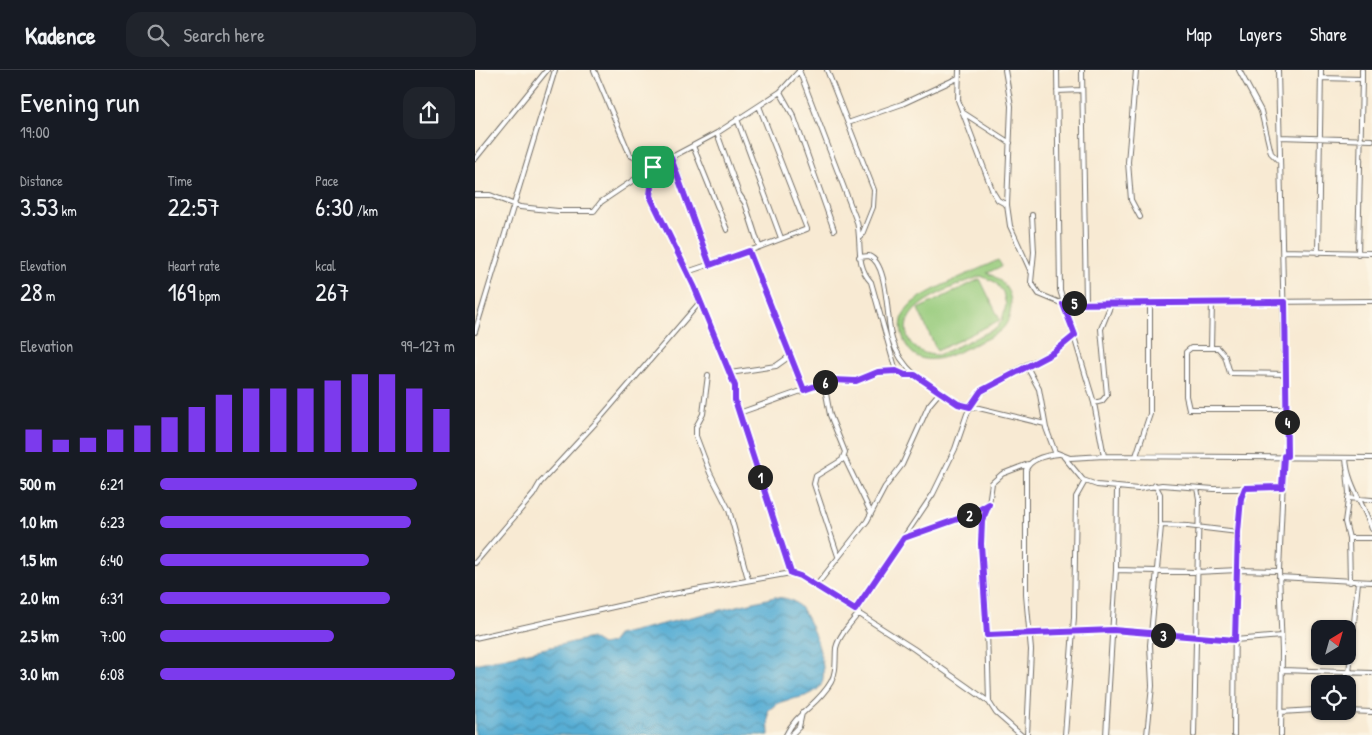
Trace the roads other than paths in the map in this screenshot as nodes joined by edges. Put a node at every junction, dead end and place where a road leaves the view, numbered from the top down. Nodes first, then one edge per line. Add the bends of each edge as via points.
1 (547, 70) edge
2 (555, 70) edge
3 (594, 70) edge
4 (799, 70) edge
5 (827, 70) edge
6 (959, 70) edge
7 (1005, 70) edge
8 (1057, 70) edge
9 (1082, 70) edge
10 (1136, 70) edge
11 (1239, 70) edge
12 (1279, 70) edge
13 (1321, 70) edge
14 (1362, 70) edge
15 (958, 78) junction
16 (1321, 78) junction
17 (1362, 79) junction
18 (1082, 90) junction
19 (1057, 91) junction
20 (780, 92) junction
21 (759, 106) junction
22 (962, 112) junction
23 (737, 119) junction
24 (848, 123) junction
25 (717, 133) junction
26 (1280, 137) junction
27 (1321, 139) junction
28 (1360, 140) junction
29 (1372, 140) edge
30 (1010, 143) junction
31 (693, 146) junction
32 (671, 158) junction
33 (475, 159) edge
34 (1280, 162) junction
35 (653, 167) junction
36 (475, 195) edge
37 (515, 206) junction
38 (1007, 206) junction
39 (1031, 215) dead end
40 (1140, 217) dead end
41 (727, 230) dead end
42 (834, 230) dead end
43 (861, 237) junction
44 (781, 238) junction
45 (759, 246) junction
46 (749, 251) junction
47 (1284, 251) junction
48 (1318, 253) junction
49 (1358, 254) junction
50 (1372, 254) edge
51 (859, 257) junction
52 (710, 265) junction
53 (687, 272) junction
54 (1031, 272) junction
55 (1372, 301) edge
56 (700, 302) junction
57 (1086, 302) junction
58 (1112, 302) junction
59 (1150, 302) junction
60 (1212, 302) junction
61 (1285, 302) junction
62 (1063, 304) junction
63 (475, 332) edge
64 (1075, 335) junction
65 (1211, 348) junction
66 (790, 356) junction
67 (1026, 365) junction
68 (896, 371) junction
69 (729, 373) junction
70 (1286, 374) junction
71 (915, 375) junction
72 (708, 376) dead end
73 (824, 383) junction
74 (804, 390) junction
75 (940, 392) junction
76 (1094, 403) junction
77 (970, 407) junction
78 (1286, 410) junction
79 (739, 413) junction
80 (1045, 424) junction
81 (1059, 454) junction
82 (1105, 456) junction
83 (1136, 456) junction
84 (1286, 456) junction
85 (843, 457) junction
86 (1064, 457) junction
87 (1346, 458) junction
88 (1372, 458) edge
89 (1028, 464) junction
90 (1347, 471) junction
91 (1085, 481) junction
92 (1155, 486) junction
93 (1282, 487) junction
94 (1117, 488) junction
95 (1197, 488) junction
96 (1245, 488) junction
97 (1348, 498) junction
98 (1361, 500) junction
99 (1372, 500) edge
100 (989, 504) junction
101 (871, 513) junction
102 (1161, 526) junction
103 (1198, 527) junction
104 (1372, 529) edge
105 (1238, 532) junction
106 (904, 538) junction
107 (1349, 538) junction
108 (1372, 538) edge
109 (838, 556) junction
110 (475, 562) edge
111 (1116, 570) junction
112 (1238, 570) junction
113 (1157, 571) junction
114 (1279, 571) junction
115 (1196, 572) junction
116 (791, 573) junction
117 (1279, 577) junction
118 (748, 579) junction
119 (1350, 582) junction
120 (1358, 582) junction
121 (1372, 582) edge
122 (816, 586) junction
123 (855, 610) junction
124 (859, 613) junction
125 (1113, 630) junction
126 (1073, 631) junction
127 (1029, 634) junction
128 (987, 635) junction
129 (1152, 635) junction
130 (1281, 636) junction
131 (475, 638) edge
132 (1197, 638) junction
133 (1235, 640) junction
134 (1282, 670) junction
135 (1349, 673) junction
136 (1372, 673) edge
137 (989, 702) junction
138 (1311, 710) edge
139 (1356, 711) edge
140 (803, 712) junction
141 (1281, 712) junction
142 (1372, 712) edge
143 (786, 735) edge
144 (791, 735) edge
145 (1021, 735) edge
146 (1027, 735) edge
147 (1065, 735) edge
148 (1106, 735) edge
149 (1147, 735) edge
150 (1194, 735) edge
151 (1234, 735) edge
152 (1281, 735) edge

1 - 33 street
2 - 37 street
3 - 35 street via 630,155
4 - 20 street
4 - 43 street
5 - 24 street
6 - 15 street
7 - 30 street via 1011,106
8 - 19 street
9 - 18 street
10 - 40 street via 1127,162 1131,200
11 - 34 street via 1261,111 1271,153
12 - 26 street
13 - 16 street
14 - 17 street
15 - 22 street via 958,100
15 - 24 street
16 - 17 street
16 - 27 street
17 - 28 street
18 - 19 street
18 - 57 street
19 - 62 street via 1059,266
20 - 21 street
20 - 42 street via 795,117
21 - 23 street
21 - 44 street via 807,229
22 - 30 street
22 - 38 street via 993,192
23 - 25 street
23 - 44 street
24 - 43 street via 875,195
25 - 31 street
25 - 45 street
26 - 27 street
26 - 34 street
27 - 28 street
27 - 48 street
28 - 29 street
28 - 49 street
30 - 38 street
31 - 32 street
31 - 41 street
32 - 35 street
32 - 52 street
34 - 47 street
35 - 37 street via 599,203 594,211
35 - 53 street via 650,196
36 - 37 street via 490,195
37 - 63 street
38 - 54 street via 1010,226
39 - 54 street via 1034,252
43 - 51 street
44 - 45 street
45 - 46 street
46 - 52 street
46 - 66 street
47 - 48 street
47 - 61 street
48 - 49 street
49 - 50 street
51 - 68 street via 871,282
51 - 71 street via 869,256 877,264 892,340
52 - 53 street
53 - 56 street
54 - 62 street via 1031,282 1039,294
55 - 61 street
56 - 69 street
56 - 110 street via 540,483
57 - 58 street
57 - 62 street
58 - 59 street
58 - 76 street via 1101,329 1107,395
59 - 60 street
59 - 83 street via 1150,414
60 - 61 street
60 - 65 street
61 - 70 street
62 - 64 street
64 - 67 street via 1053,353
64 - 76 street
65 - 70 street via 1222,352 1230,373
65 - 78 street via 1191,348 1186,352 1189,409
66 - 69 street via 776,366
66 - 74 street
67 - 77 street via 981,391
67 - 80 street via 1039,389
68 - 71 street
68 - 73 street via 878,372 856,381
69 - 79 street via 735,386
70 - 78 street
71 - 75 street
72 - 118 street via 703,414 696,436 729,510
73 - 74 street
73 - 85 street via 830,415 845,452
74 - 79 street
75 - 77 street via 958,404
75 - 101 street via 929,405 902,465
76 - 82 street
77 - 80 street
77 - 106 street via 943,474
78 - 84 street
79 - 116 street
80 - 81 street via 1052,447
81 - 86 street
81 - 89 street
82 - 83 street
82 - 86 street
83 - 84 street
84 - 87 street
84 - 93 street
85 - 101 street
85 - 109 street via 816,476 814,484
86 - 91 street
87 - 88 street
87 - 90 street
89 - 100 street via 1002,474 992,483
89 - 127 street via 1025,480 1025,567
90 - 97 street
90 - 98 street
91 - 94 street
91 - 126 street via 1076,497
92 - 94 street
92 - 95 street
92 - 102 street via 1160,494 1158,523
93 - 96 street
93 - 114 street
94 - 111 street
95 - 96 street
95 - 103 street
96 - 105 street
97 - 98 street
97 - 107 street via 1345,522
98 - 99 street
98 - 104 street
100 - 106 street via 972,514
100 - 128 street via 982,521 981,544
101 - 109 street
102 - 103 street
102 - 113 street
103 - 105 street
103 - 115 street
105 - 112 street
106 - 123 street
107 - 108 street
107 - 119 street
109 - 122 street
111 - 113 street
111 - 125 street
112 - 114 street
112 - 115 street
112 - 133 street
113 - 115 street
113 - 129 street
114 - 117 street
115 - 132 street
116 - 118 street
116 - 122 street
117 - 119 street
117 - 130 street
118 - 131 street
119 - 120 street
120 - 121 street
120 - 135 street
122 - 123 street
123 - 124 street
124 - 137 street
124 - 140 street via 837,645 831,682 819,699
125 - 126 street
125 - 129 street
125 - 148 street
126 - 127 street
126 - 147 street
127 - 128 street
127 - 146 street via 1031,676
128 - 137 street
129 - 132 street
129 - 149 street via 1152,686
130 - 133 street
130 - 134 street
132 - 133 street
132 - 150 street
133 - 151 street
134 - 135 street
134 - 141 street
135 - 136 street
137 - 145 street via 996,713
138 - 141 street
139 - 142 street
140 - 143 street via 792,722
140 - 144 street via 799,727
141 - 152 street

